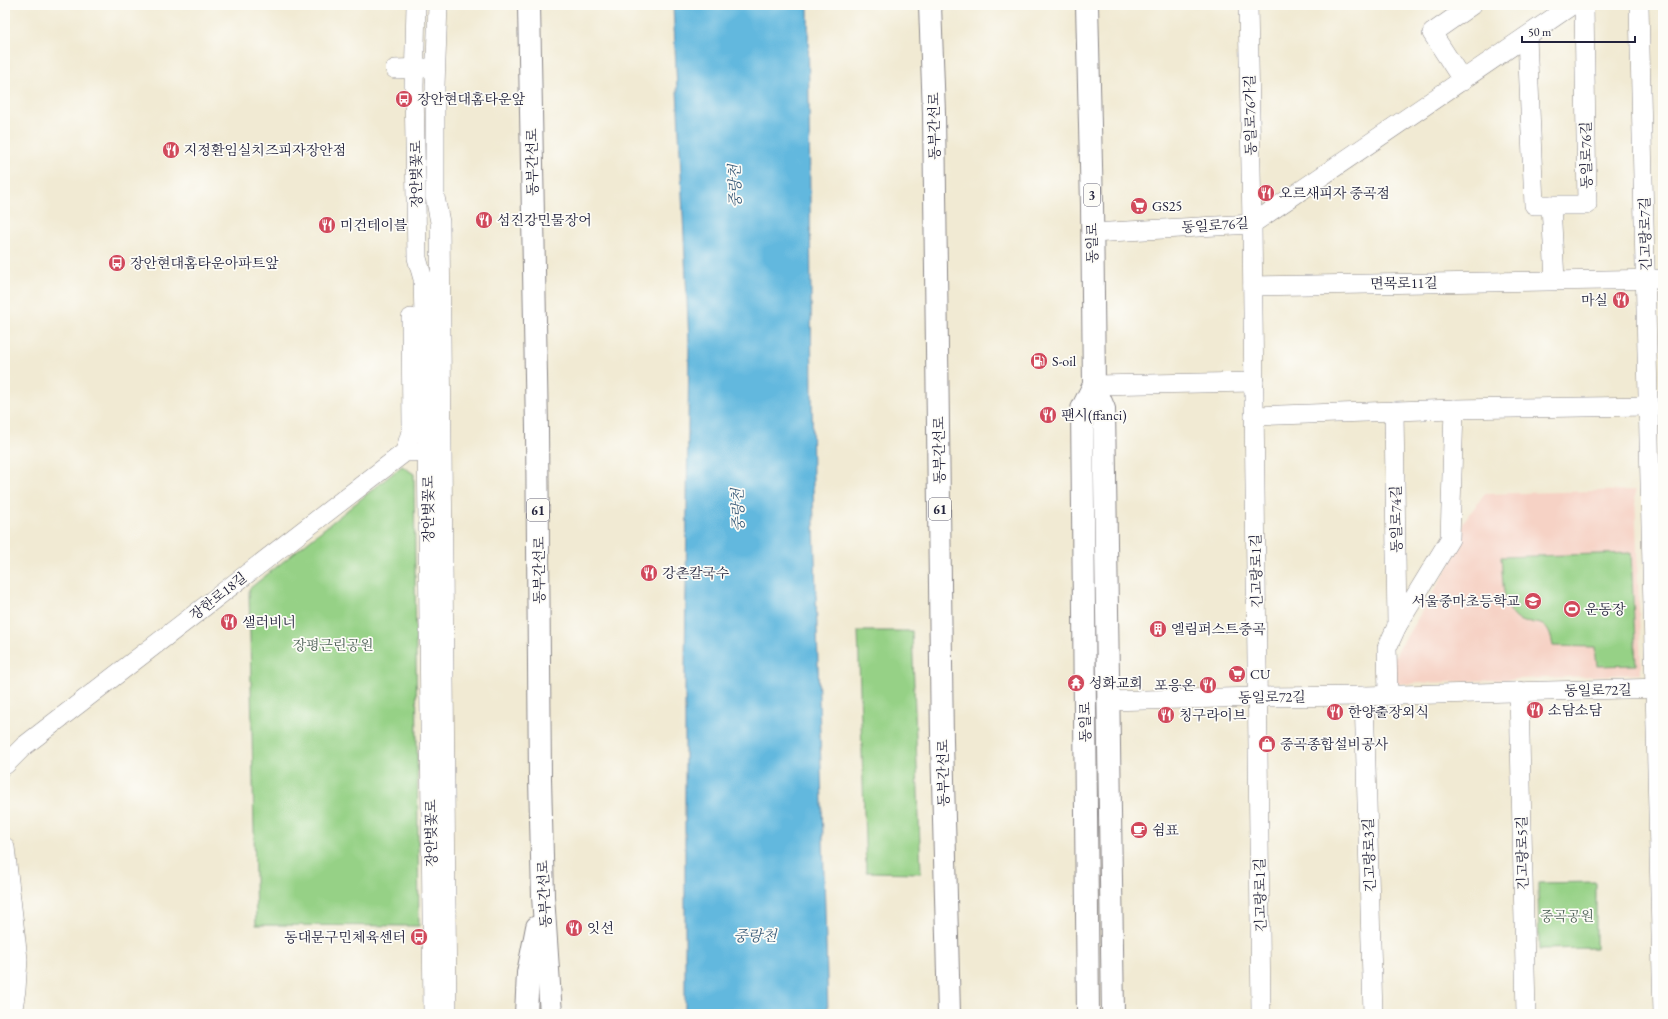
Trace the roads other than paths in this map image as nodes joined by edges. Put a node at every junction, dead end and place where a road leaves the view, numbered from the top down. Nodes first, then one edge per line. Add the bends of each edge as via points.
1 (416, 5) edge
2 (438, 5) edge
3 (529, 5) edge
4 (930, 5) edge
5 (1087, 5) edge
6 (1248, 5) edge
7 (1472, 5) edge
8 (1572, 5) edge
9 (1584, 5) edge
10 (1639, 5) edge
11 (1527, 37) junction
12 (414, 68) junction
13 (436, 68) junction
14 (395, 69) dead end
15 (1463, 81) junction
16 (1551, 205) junction
17 (1252, 224) junction
18 (1092, 232) junction
19 (417, 258) junction
20 (1655, 278) edge
21 (1554, 280) junction
22 (1253, 286) junction
23 (1254, 382) junction
24 (1094, 385) junction
25 (1648, 406) junction
26 (1454, 409) junction
27 (1394, 411) junction
28 (1254, 416) junction
29 (434, 451) junction
30 (406, 452) junction
31 (1398, 626) junction
32 (1658, 689) edge
33 (1519, 691) junction
34 (1388, 694) junction
35 (1257, 696) junction
36 (1364, 696) junction
37 (1108, 701) junction
38 (5, 765) edge
39 (5, 847) edge
40 (543, 896) junction
41 (950, 1007) edge
42 (12, 1014) edge
43 (433, 1014) edge
44 (447, 1014) edge
45 (526, 1014) edge
46 (551, 1014) edge
47 (1088, 1014) edge
48 (1112, 1014) edge
49 (1261, 1014) edge
50 (1373, 1014) edge
51 (1526, 1014) edge
52 (1663, 1014) edge

1 - 12 street, 장안벚꽃로
2 - 13 street, 장안벚꽃로
3 - 40 main road, 동부간선로 / 61
4 - 41 main road, 동부간선로 / 61 via 934,113 942,741
5 - 18 main road, 동일로 / 3
6 - 17 street, 동일로76가길
7 - 15 street via 1432,33
8 - 11 street, 동일로76길
9 - 16 street, 동일로76길 via 1587,205
10 - 20 street, 긴고랑로7길
11 - 15 street, 동일로76길
11 - 16 street, 동일로76길 via 1534,205
12 - 13 street
12 - 14 street
12 - 19 street, 장안벚꽃로
13 - 29 street, 장안벚꽃로 via 435,197 440,222
15 - 17 street, 동일로76길
16 - 21 street
17 - 18 street, 동일로76길
17 - 22 street, 긴고랑로1길
18 - 24 main road, 동일로 / 3
19 - 29 street, 장안벚꽃로 via 423,279
19 - 30 street via 411,277 412,428
20 - 21 street, 면목로11길
20 - 25 street, 긴고랑로7길
21 - 22 street, 면목로11길
22 - 23 street, 긴고랑로1길
23 - 24 street
23 - 28 street, 긴고랑로1길
24 - 37 main road, 동일로 / 3 via 1104,409
24 - 47 main road, 동일로 / 3 via 1082,409
25 - 26 street
25 - 32 street, 긴고랑로7길
26 - 27 street
26 - 31 street via 1448,543
27 - 28 street
27 - 31 street, 동일로74길
28 - 35 street, 긴고랑로1길
29 - 30 street
29 - 43 street, 장안벚꽃로
29 - 44 street, 장안벚꽃로
30 - 38 street, 장한로18길 via 24,746
31 - 34 street via 1387,648
32 - 33 street, 동일로72길
32 - 52 street, 긴고랑로7길
33 - 34 street, 동일로72길
33 - 51 street, 긴고랑로5길
34 - 36 street, 동일로72길
35 - 36 street, 동일로72길
35 - 37 street, 동일로72길
35 - 49 street, 긴고랑로1길
36 - 50 street, 긴고랑로3길
37 - 48 main road, 동일로 / 3
39 - 42 street via 18,959
40 - 45 main road via 528,973
40 - 46 main road, 동부간선로 / 61

